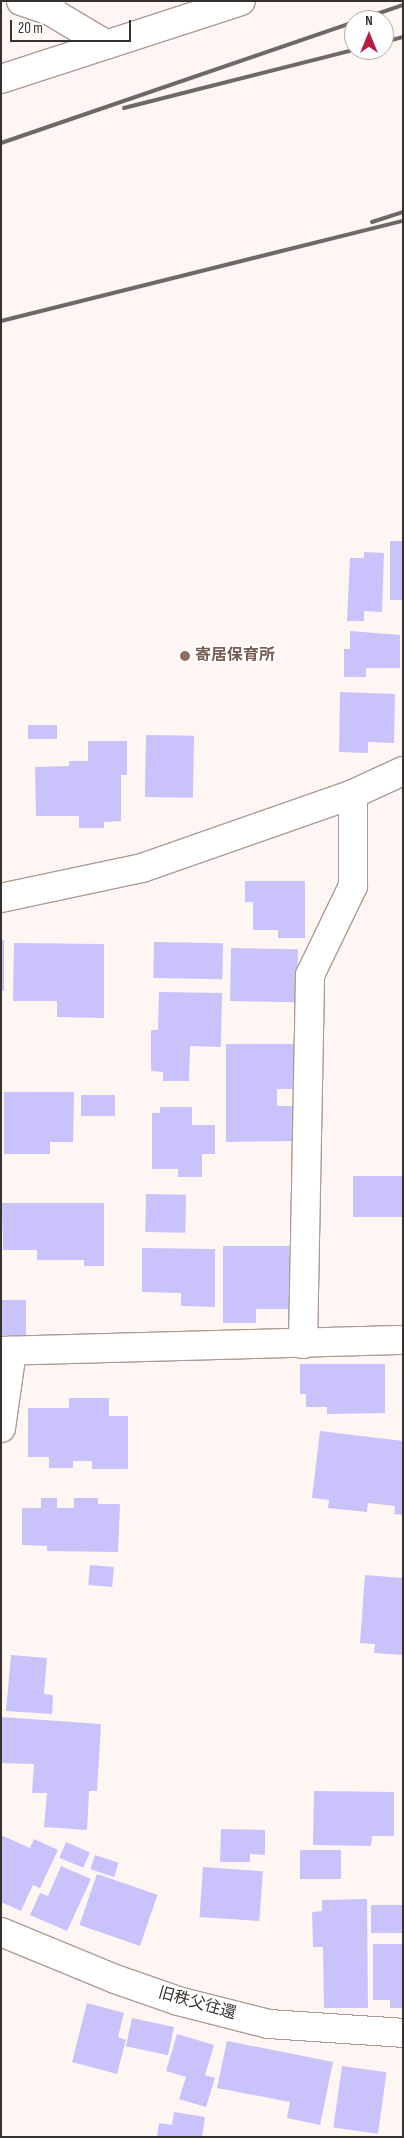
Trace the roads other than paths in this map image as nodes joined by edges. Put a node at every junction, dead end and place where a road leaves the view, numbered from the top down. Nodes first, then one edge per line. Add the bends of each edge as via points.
1 (21, 1) edge
2 (241, 1) edge
3 (51, 6) edge
4 (107, 45) junction
5 (1, 79) edge
6 (403, 771) edge
7 (353, 794) junction
8 (1, 898) edge
9 (403, 1340) edge
10 (303, 1344) junction
11 (6, 1351) edge
12 (1, 1428) edge
13 (1, 1932) edge
14 (403, 2033) edge

1 - 3 street
2 - 4 street
3 - 4 street
4 - 5 street
6 - 7 street
7 - 8 street via 142,868
7 - 10 street via 354,886 310,975
9 - 10 street
10 - 11 street
11 - 12 street
13 - 14 street, 旧秩父往還 via 115,1979 269,2024

